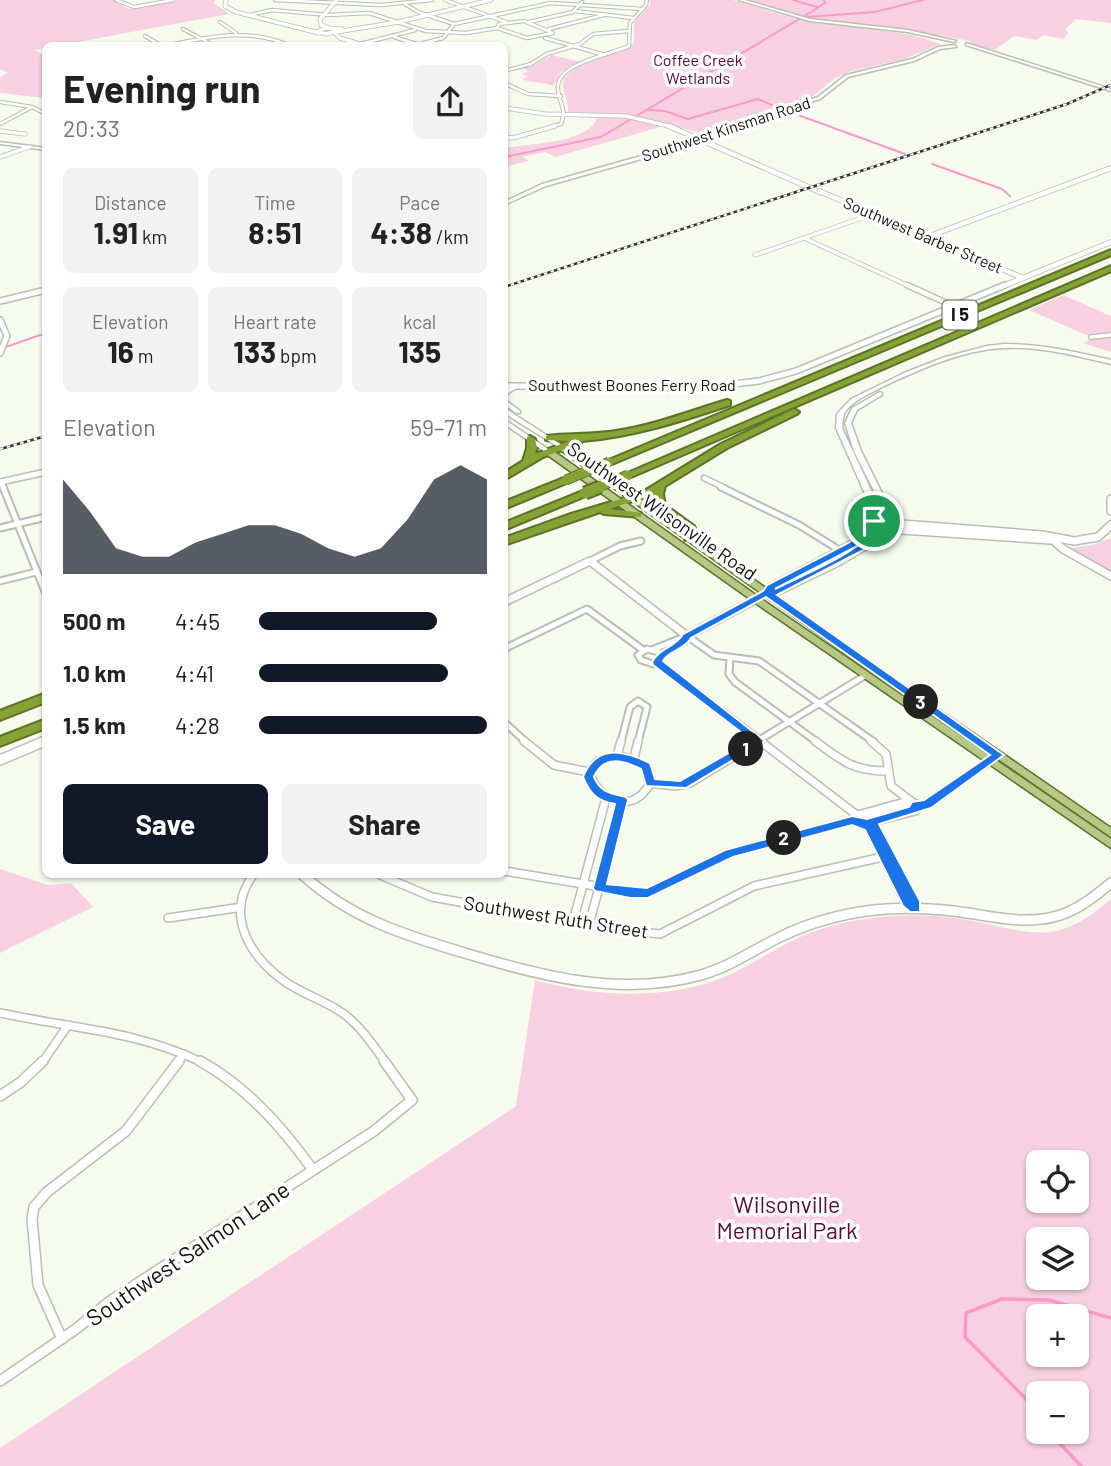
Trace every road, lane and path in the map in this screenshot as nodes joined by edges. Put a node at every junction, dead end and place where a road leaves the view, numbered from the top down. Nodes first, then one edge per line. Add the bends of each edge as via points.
1 (116, 0) edge
2 (173, 0) edge
3 (226, 0) edge
4 (275, 0) edge
5 (373, 0) edge
6 (432, 0) edge
7 (445, 0) edge
8 (491, 0) edge
9 (537, 0) edge
10 (613, 0) edge
11 (647, 0) edge
12 (741, 0) edge
13 (163, 1) edge
14 (300, 1) edge
15 (336, 2) edge
16 (582, 2) edge
17 (405, 4) junction
18 (543, 4) junction
19 (369, 5) junction
20 (613, 6) junction
21 (467, 7) junction
22 (643, 9) junction
23 (575, 11) junction
24 (778, 12) joint
25 (369, 13) junction
26 (250, 15) junction
27 (323, 15) junction
28 (604, 15) junction
29 (427, 16) junction
30 (489, 16) junction
31 (633, 18) junction
32 (219, 22) dead end
33 (394, 22) junction
34 (506, 22) junction
35 (529, 22) junction
36 (454, 24) junction
37 (497, 28) junction
38 (183, 29) dead end
39 (320, 29) junction
40 (416, 29) junction
41 (333, 30) junction
42 (548, 30) junction
43 (447, 32) junction
44 (629, 32) junction
45 (905, 32) junction
46 (236, 33) junction
47 (325, 34) junction
48 (145, 36) dead end
49 (391, 36) junction
50 (544, 37) junction
51 (201, 38) junction
52 (156, 42) edge
53 (182, 42) edge
54 (208, 42) edge
55 (283, 42) edge
56 (349, 42) edge
57 (350, 42) edge
58 (369, 42) edge
59 (411, 42) edge
60 (432, 42) edge
61 (955, 43) junction
62 (945, 45) junction
63 (572, 47) junction
64 (607, 55) junction
65 (508, 70) edge
66 (508, 85) edge
67 (1111, 90) edge
68 (561, 96) junction
69 (0, 102) edge
70 (32, 107) junction
71 (508, 108) edge
72 (42, 112) edge
73 (562, 114) junction
74 (0, 122) edge
75 (0, 131) edge
76 (25, 134) dead end
77 (508, 138) edge
78 (702, 140) junction
79 (0, 144) edge
80 (29, 147) junction
81 (42, 149) edge
82 (0, 157) edge
83 (1111, 168) edge
84 (508, 202) edge
85 (873, 214) junction
86 (927, 237) junction
87 (803, 238) junction
88 (1111, 242) edge
89 (1111, 252) edge
90 (755, 256) dead end
91 (1111, 268) edge
92 (1023, 278) junction
93 (42, 291) edge
94 (0, 301) edge
95 (953, 306) junction
96 (0, 320) edge
97 (1090, 335) dead end
98 (1111, 335) edge
99 (1037, 349) junction
100 (0, 353) edge
101 (1111, 364) edge
102 (877, 369) junction
103 (808, 376) junction
104 (508, 386) edge
105 (516, 386) junction
106 (508, 391) edge
107 (508, 404) edge
108 (508, 413) edge
109 (520, 421) junction
110 (508, 424) edge
111 (548, 438) junction
112 (530, 439) junction
113 (585, 439) junction
114 (562, 447) junction
115 (549, 452) junction
116 (528, 461) junction
117 (42, 473) edge
118 (508, 474) edge
119 (704, 478) dead end
120 (0, 481) edge
121 (660, 486) junction
122 (635, 498) junction
123 (1111, 499) edge
124 (618, 503) junction
125 (508, 504) edge
126 (589, 511) junction
127 (1111, 511) edge
128 (638, 516) junction
129 (42, 518) edge
130 (17, 524) junction
131 (873, 524) junction
132 (508, 525) edge
133 (1111, 525) edge
134 (884, 526) junction
135 (0, 528) edge
136 (689, 538) junction
137 (1053, 540) junction
138 (508, 541) edge
139 (641, 541) dead end
140 (841, 551) junction
141 (849, 556) junction
142 (590, 561) junction
143 (36, 572) junction
144 (1111, 576) edge
145 (0, 581) edge
146 (42, 585) edge
147 (767, 593) junction
148 (757, 599) junction
149 (508, 600) edge
150 (687, 636) junction
151 (508, 647) edge
152 (654, 649) junction
153 (643, 650) junction
154 (661, 654) junction
155 (730, 657) junction
156 (657, 662) junction
157 (866, 675) junction
158 (42, 698) edge
159 (820, 704) junction
160 (0, 716) edge
161 (790, 722) junction
162 (42, 725) edge
163 (508, 726) edge
164 (513, 730) junction
165 (508, 733) edge
166 (760, 741) junction
167 (0, 742) edge
168 (42, 742) edge
169 (617, 755) junction
170 (634, 758) junction
171 (994, 758) junction
172 (0, 760) edge
173 (888, 771) junction
174 (589, 772) junction
175 (651, 783) junction
176 (606, 798) junction
177 (622, 800) junction
178 (916, 805) junction
179 (860, 817) junction
180 (1111, 834) edge
181 (1111, 844) edge
182 (888, 856) junction
183 (508, 872) edge
184 (251, 878) edge
185 (306, 878) edge
186 (387, 878) edge
187 (1111, 883) edge
188 (583, 885) junction
189 (599, 888) junction
190 (236, 908) junction
191 (915, 909) junction
192 (168, 918) dead end
193 (573, 922) junction
194 (589, 925) junction
195 (0, 1013) edge
196 (68, 1025) junction
197 (184, 1054) junction
198 (0, 1096) edge
199 (313, 1170) junction
200 (62, 1339) junction
201 (0, 1381) edge

1 - 13 street via 131,7
2 - 13 street
3 - 26 street via 228,9
4 - 14 street
5 - 19 street
6 - 17 street
7 - 21 street
8 - 21 street
9 - 18 street
10 - 20 street
11 - 22 street
12 - 24 main road
14 - 15 street
15 - 19 street
15 - 27 street
16 - 18 street
16 - 20 street
16 - 23 street
17 - 19 street
17 - 29 street
18 - 30 street
19 - 25 street
20 - 22 street
21 - 29 street
21 - 30 street
22 - 31 street
23 - 28 street
23 - 35 street
24 - 45 main road
25 - 27 street
25 - 33 street
26 - 27 street via 276,10
26 - 39 street via 302,32
27 - 39 street
28 - 31 street
28 - 42 street
29 - 33 street
29 - 36 street
30 - 34 street
30 - 36 street
31 - 44 street
32 - 46 street
33 - 40 street
33 - 41 street
34 - 35 street
34 - 37 street
35 - 42 street
36 - 43 street
37 - 43 street
37 - 50 street via 523,38
38 - 51 street
39 - 41 street
39 - 47 street
40 - 43 street
40 - 49 street
41 - 47 street
41 - 57 street
42 - 50 street via 553,34
43 - 60 street
44 - 63 street via 597,33
44 - 64 street via 629,46
45 - 61 main road
45 - 62 main road
46 - 51 street
46 - 55 street via 266,34
47 - 56 street
48 - 52 street
49 - 58 street
49 - 59 street
50 - 63 street
51 - 53 street
51 - 54 street
61 - 62 main road, Southwest Kinsman Road
61 - 67 main road
62 - 78 main road, Southwest Kinsman Road via 913,60 856,73 818,98
63 - 64 street
63 - 65 street
64 - 68 street via 563,74 558,86
66 - 68 street via 528,94
68 - 73 street
69 - 70 street
70 - 72 street
70 - 74 street
71 - 73 street, Southwest Barber Street
73 - 77 street via 563,122 557,126
73 - 78 street, Southwest Barber Street via 626,116 663,123
75 - 76 street
78 - 84 main road, Southwest Kinsman Road via 544,185
78 - 85 street, Southwest Barber Street
79 - 80 main road
80 - 81 main road
80 - 82 street
83 - 86 street
85 - 86 street, Southwest Barber Street
85 - 87 street
86 - 92 street, Southwest Barber Street
87 - 90 street
87 - 95 street
88 - 92 street, Southwest Boones Ferry Road
89 - 103 highway, I 5
91 - 102 highway, I 5
92 - 95 street, Southwest Boones Ferry Road
93 - 94 street
95 - 105 street, Southwest Boones Ferry Road via 796,371 748,383 695,388
96 - 100 street via 6,330
97 - 98 street
99 - 101 main road
99 - 131 main road via 1003,346 962,353 844,407 839,428 873,503
99 - 134 main road via 964,358 854,409 848,428 883,500
102 - 121 highway, I 5 via 724,446
102 - 132 highway, I 5, bridge
103 - 113 highway, I 5 via 678,420
103 - 125 highway, I 5, bridge
104 - 105 street, Southwest Boones Ferry Road
105 - 106 main road
107 - 109 main road
108 - 109 main road, Southwest Wilsonville Road
109 - 111 main road, Southwest Wilsonville Road
110 - 112 main road, Southwest Wilsonville Road
111 - 113 highway, I 5
111 - 114 main road, Southwest Wilsonville Road
112 - 115 main road, Southwest Wilsonville Road
112 - 116 highway
113 - 114 highway, I 5
114 - 115 highway, I 5
114 - 122 main road, Southwest Wilsonville Road
115 - 116 highway, I 5
115 - 124 main road, Southwest Wilsonville Road
116 - 118 highway, I 5
117 - 120 street
119 - 140 street via 799,524
120 - 130 street
121 - 122 highway, I 5
121 - 136 highway via 658,504 690,528
122 - 124 highway, I 5
122 - 136 main road, Southwest Wilsonville Road
123 - 127 street
124 - 126 highway, I 5
124 - 128 main road, Southwest Wilsonville Road
126 - 128 highway, I 5
126 - 138 highway, I 5
128 - 148 main road, Southwest Wilsonville Road
129 - 130 street
130 - 135 street
130 - 143 street
131 - 134 street
131 - 140 main road via 861,539
133 - 137 street via 1095,538
134 - 137 street
134 - 141 main road via 873,541
136 - 147 main road, Southwest Wilsonville Road
137 - 144 street
139 - 142 street
140 - 141 street
140 - 147 main road
141 - 147 main road
142 - 149 street
142 - 150 street
143 - 145 street
143 - 146 street
147 - 148 main road
147 - 171 main road, Southwest Wilsonville Road
148 - 150 street
148 - 157 main road, Southwest Wilsonville Road
150 - 152 street
150 - 154 street
150 - 155 street via 714,655
151 - 153 street via 587,608
152 - 153 street
152 - 154 street
153 - 156 street via 640,660
154 - 156 street
155 - 159 street via 759,661
155 - 161 street via 732,678
156 - 166 street
157 - 159 street
157 - 171 main road, Southwest Wilsonville Road
158 - 160 highway
159 - 161 street
159 - 173 street via 884,750
161 - 166 street
161 - 173 street via 851,767
162 - 167 highway
163 - 164 street
164 - 165 street
164 - 174 street via 554,765
166 - 175 street via 690,783
166 - 179 street
168 - 172 street
169 - 170 street
169 - 170 street via 629,707 638,701 647,707
169 - 174 street via 598,761
170 - 175 street via 649,771
171 - 178 street via 927,805
171 - 180 main road, Southwest Wilsonville Road
171 - 181 main road, Southwest Wilsonville Road
173 - 178 street via 891,786
174 - 176 street via 591,786
175 - 177 street via 642,794
176 - 177 street
176 - 188 street
177 - 189 street
178 - 179 street via 915,810
179 - 182 street
179 - 189 street via 729,853 648,893
182 - 191 street
182 - 194 street, Southwest Ruth Street via 754,886 660,933
183 - 188 street
184 - 190 street
185 - 191 street via 341,908 377,926 548,976 612,985 700,975 787,933 831,918
186 - 193 street, Southwest Ruth Street via 432,897
187 - 191 street via 1073,910 1042,920
188 - 189 street
188 - 193 street
189 - 194 street
190 - 192 street
190 - 199 street, Southwest Salmon Lane via 254,948 271,970 349,1019 412,1100
193 - 194 street, Southwest Ruth Street
195 - 196 street
196 - 197 street via 150,1041
196 - 198 street via 40,1066
197 - 199 street via 217,1070 252,1097
197 - 200 street via 126,1131 34,1207 38,1285
199 - 200 street, Southwest Salmon Lane via 110,1301
200 - 201 street, Southwest Salmon Lane

